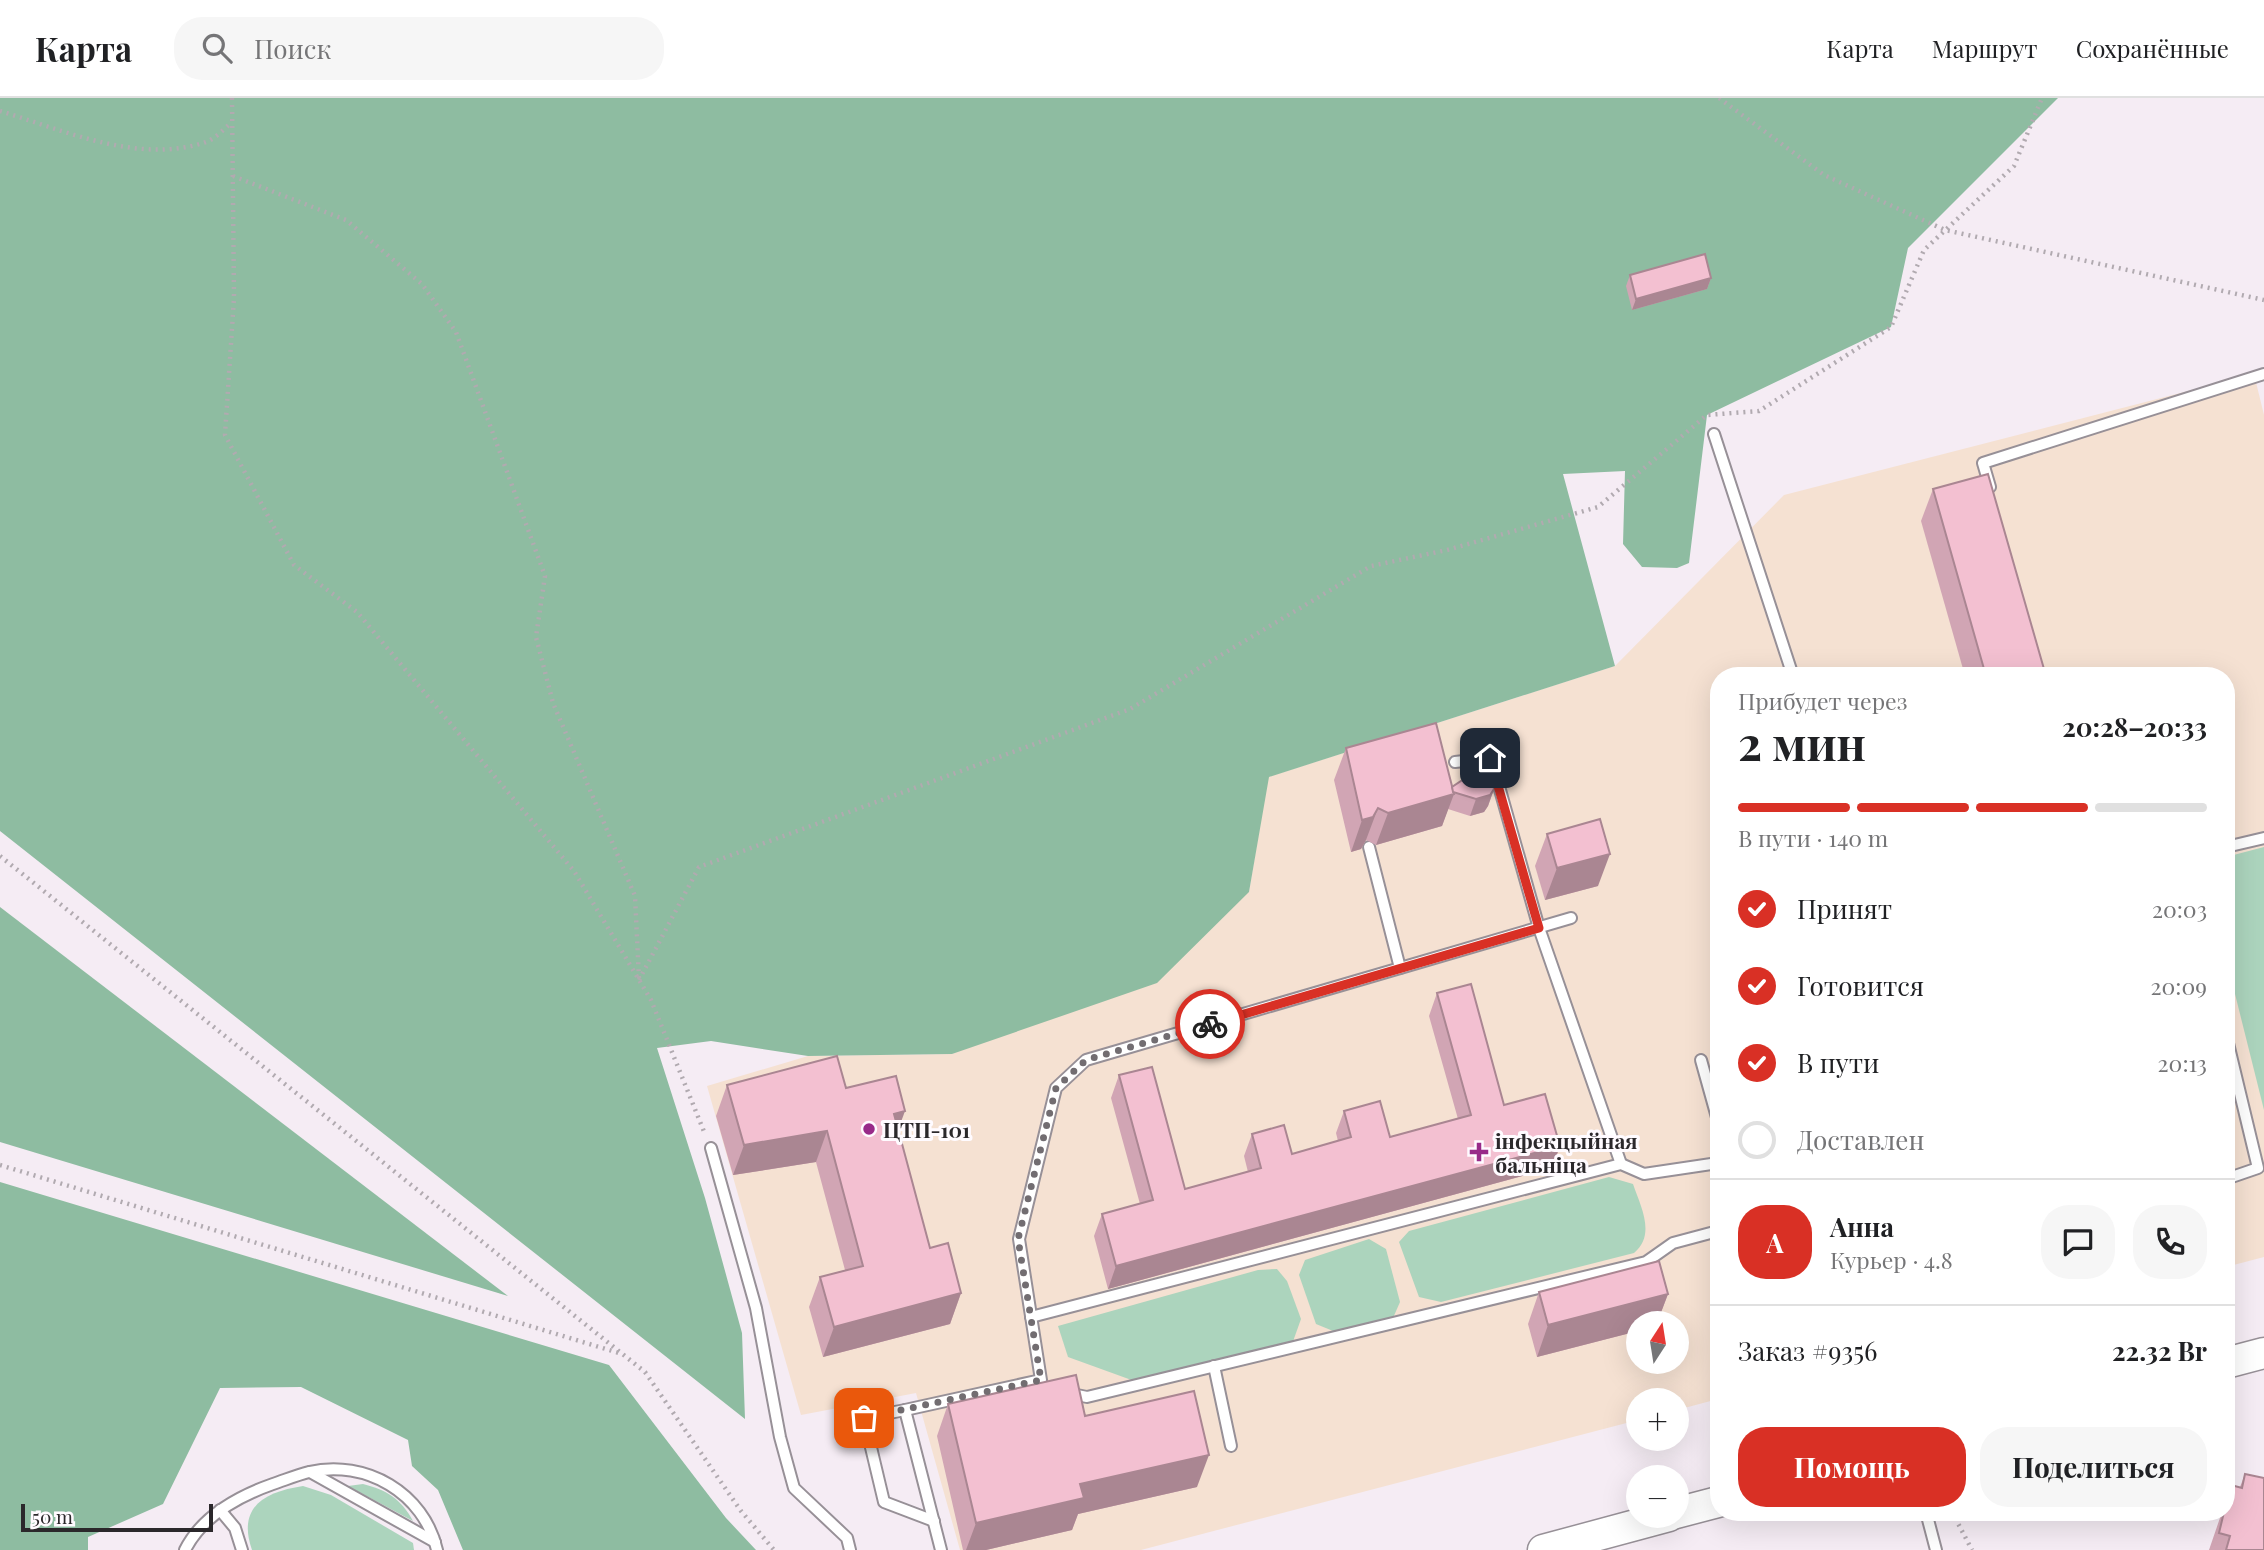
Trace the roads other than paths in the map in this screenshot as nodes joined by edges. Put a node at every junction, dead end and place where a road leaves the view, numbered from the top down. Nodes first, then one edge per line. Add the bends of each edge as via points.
1 (2264, 374) edge
2 (1714, 434) dead end
3 (1994, 503) edge
4 (1790, 667) edge
5 (1455, 762) dead end
6 (2264, 838) edge
7 (2235, 845) edge
8 (1369, 847) edge
9 (1571, 918) dead end
10 (1539, 928) junction
11 (1400, 968) junction
12 (1701, 1060) dead end
13 (2235, 1072) edge
14 (1710, 1092) edge
15 (711, 1148) road end
16 (1620, 1164) junction
17 (1710, 1164) edge
18 (2235, 1176) edge
19 (1710, 1233) edge
20 (1031, 1317) junction
21 (2264, 1353) edge
22 (2235, 1361) edge
23 (1214, 1366) junction
24 (1027, 1384) junction
25 (905, 1410) junction
26 (1231, 1446) dead end
27 (310, 1472) junction
28 (1710, 1504) edge
29 (220, 1510) junction
30 (1689, 1510) edge
31 (934, 1521) junction
32 (1928, 1521) edge
33 (1626, 1528) edge
34 (436, 1546) edge
35 (1555, 1548) edge
36 (185, 1550) edge
37 (242, 1550) edge
38 (850, 1550) edge
39 (941, 1550) edge
40 (1936, 1550) edge

1 - 3 lane via 1983,463
2 - 4 lane
5 - 10 lane via 1490,758
6 - 7 lane
8 - 11 lane
9 - 10 lane
10 - 11 lane
10 - 16 lane
11 - 20 lane via 1086,1060 1056,1088 1018,1239
12 - 14 lane
13 - 18 lane via 2258,1168
15 - 38 lane via 756,1308 794,1488 847,1538
16 - 17 lane via 1644,1174
16 - 20 lane
19 - 23 lane via 1674,1243 1646,1262
20 - 24 lane via 1041,1380
21 - 22 main road
23 - 24 lane via 1087,1397
23 - 26 lane
24 - 25 lane
25 - 31 lane
25 - 31 lane via 864,1418 884,1502
27 - 29 lane via 254,1491
27 - 34 lane
27 - 34 lane via 348,1469 398,1489 421,1512
28 - 30 main road
29 - 36 lane via 192,1536
29 - 37 lane via 235,1528
31 - 39 lane
32 - 40 lane
33 - 35 main road

